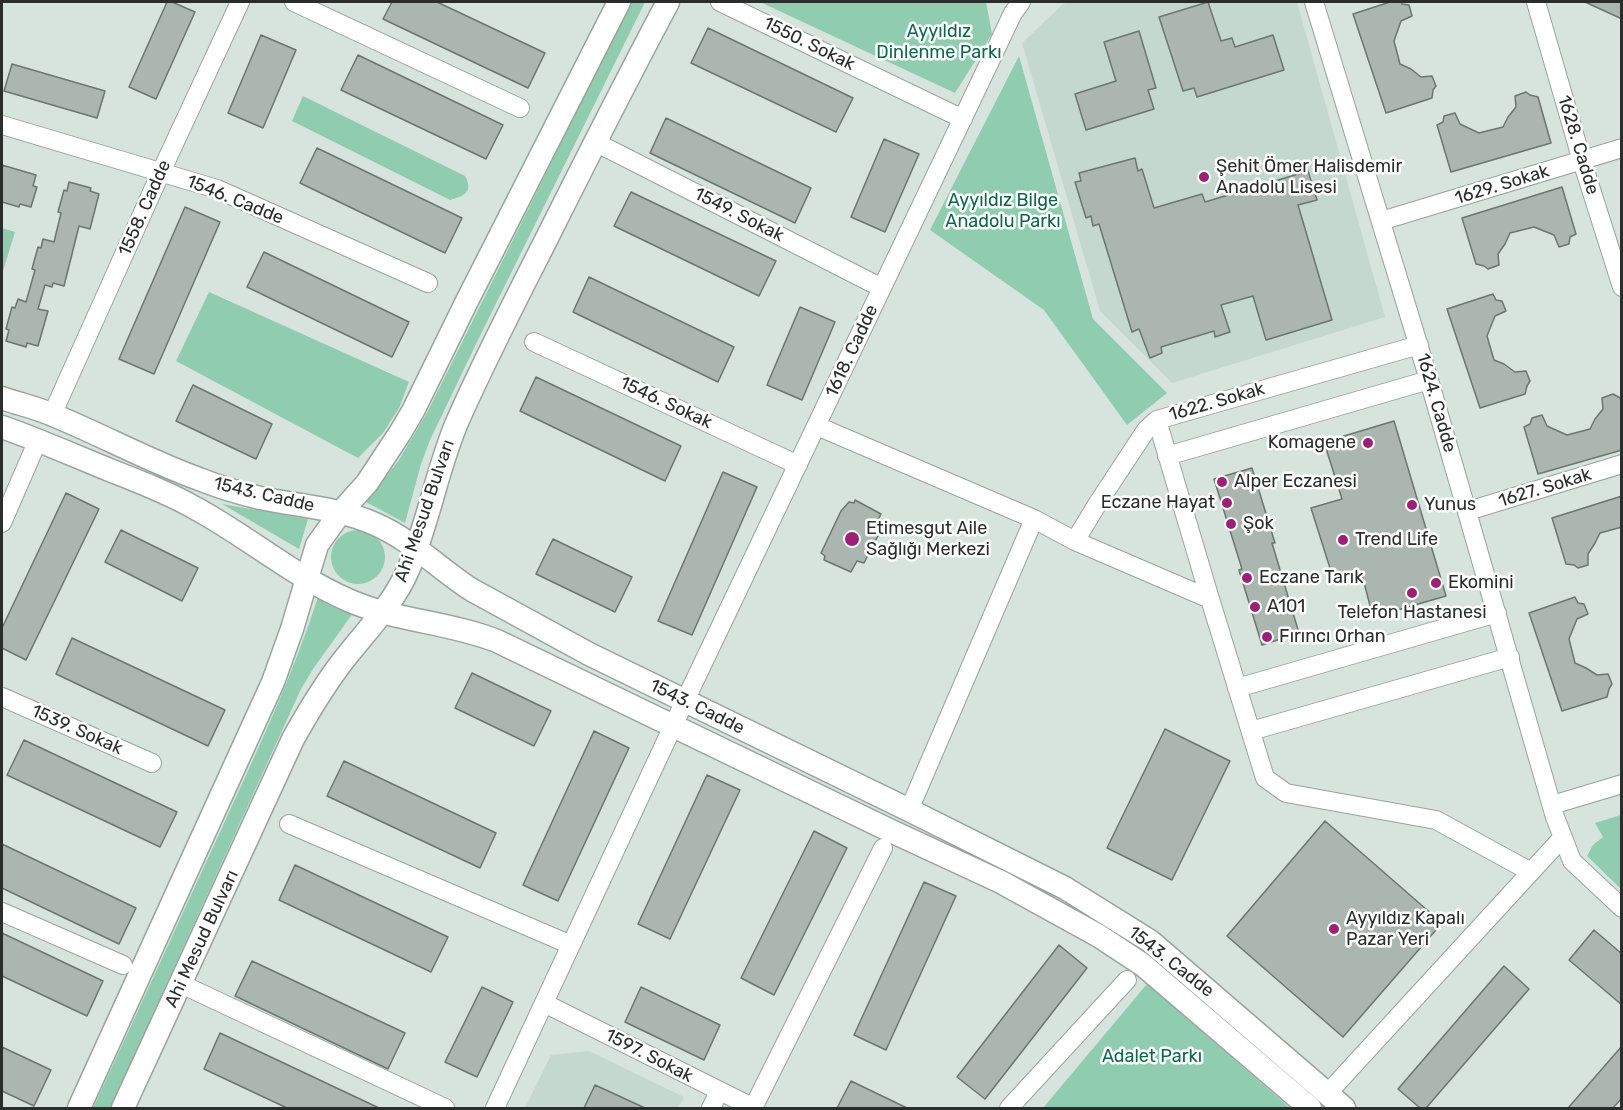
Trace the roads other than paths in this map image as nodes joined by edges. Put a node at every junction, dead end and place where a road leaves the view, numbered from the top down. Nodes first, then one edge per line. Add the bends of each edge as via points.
1 (240, 2) edge
2 (294, 2) edge
3 (619, 2) edge
4 (668, 2) edge
5 (720, 2) edge
6 (1021, 2) edge
7 (1314, 2) edge
8 (1536, 2) edge
9 (520, 108) dead end
10 (963, 119) junction
11 (2, 125) edge
12 (595, 142) junction
13 (1622, 148) edge
14 (1582, 160) junction
15 (161, 172) junction
16 (1381, 221) junction
17 (428, 283) dead end
18 (1622, 287) edge
19 (882, 288) junction
20 (534, 342) dead end
21 (1419, 345) junction
22 (1429, 380) junction
23 (2, 398) edge
24 (52, 415) junction
25 (1157, 420) junction
26 (817, 426) junction
27 (2, 428) edge
28 (38, 440) junction
29 (1167, 456) junction
30 (1622, 464) edge
31 (798, 465) junction
32 (1468, 511) junction
33 (340, 513) junction
34 (1034, 519) junction
35 (2, 523) edge
36 (1075, 541) junction
37 (416, 548) junction
38 (307, 579) junction
39 (1210, 599) junction
40 (382, 613) junction
41 (1497, 613) junction
42 (1510, 657) junction
43 (1238, 688) junction
44 (2, 697) edge
45 (686, 701) junction
46 (673, 726) junction
47 (1251, 731) junction
48 (152, 763) dead end
49 (1622, 784) edge
50 (1552, 805) junction
51 (909, 810) junction
52 (289, 824) dead end
53 (1563, 837) junction
54 (883, 848) dead end
55 (1531, 872) junction
56 (1622, 908) edge
57 (2, 912) edge
58 (571, 945) junction
59 (123, 965) dead end
60 (1127, 980) dead end
61 (181, 984) junction
62 (543, 1003) junction
63 (720, 1092) junction
64 (1335, 1101) edge
65 (79, 1108) edge
66 (123, 1108) edge
67 (445, 1108) edge
68 (495, 1108) edge
69 (711, 1108) edge
70 (754, 1108) edge
71 (1009, 1108) edge
72 (1310, 1108) edge

1 - 15 street, 1558. Cadde
2 - 9 street
3 - 33 main road via 413,411 367,483
4 - 12 main road, Ahi Mesud Bulvarı
5 - 10 street, 1550. Sokak
6 - 10 street, 1618. Cadde
7 - 16 street, 1624. Cadde
8 - 14 street, 1628. Cadde
10 - 19 street, 1618. Cadde
11 - 15 street, 1546. Cadde
12 - 19 street, 1549. Sokak
12 - 37 main road, Ahi Mesud Bulvarı via 458,419
13 - 14 street, 1629. Sokak
14 - 16 street, 1629. Sokak
14 - 18 street, 1628. Cadde
15 - 17 street, 1546. Cadde via 217,189
15 - 24 street, 1558. Cadde
16 - 21 street, 1624. Cadde
19 - 26 street, 1618. Cadde
20 - 31 street, 1546. Sokak
21 - 22 street, 1624. Cadde
21 - 25 street, 1622. Sokak
22 - 29 street
22 - 32 street, 1624. Cadde
23 - 24 main road, 1543. Cadde
24 - 33 main road, 1543. Cadde via 220,486
25 - 29 street
25 - 36 street, 1622. Sokak via 1146,430
26 - 31 street, 1618. Cadde
26 - 34 street
27 - 28 main road, 1543. Cadde
28 - 35 street
28 - 38 main road, 1543. Cadde via 195,508
29 - 39 street
30 - 32 street, 1627. Sokak
31 - 45 street, 1618. Cadde
32 - 41 street, 1624. Cadde
33 - 37 main road, 1543. Cadde via 393,532
33 - 38 main road via 317,545
34 - 36 street
34 - 51 street
36 - 39 street
37 - 40 main road, Ahi Mesud Bulvarı via 408,571
37 - 45 main road, 1543. Cadde via 496,605
38 - 40 main road, 1543. Cadde
38 - 65 main road via 273,682
39 - 43 street
40 - 46 main road, 1543. Cadde via 476,633
40 - 61 main road, Ahi Mesud Bulvarı via 338,667 293,739
41 - 42 street, 1624. Cadde
41 - 43 street
42 - 47 street
42 - 50 street, 1624. Cadde
43 - 47 street
44 - 48 street, 1539. Sokak
45 - 46 street, 1618. Cadde
45 - 51 main road, 1543. Cadde
46 - 58 street, 1618. Cadde
46 - 72 main road, 1543. Cadde via 1001,882 1100,936 1143,965
47 - 55 street via 1265,778 1286,793 1436,820
49 - 50 street
50 - 53 street, 1624. Cadde
51 - 64 main road, 1543. Cadde via 1065,888 1150,941
52 - 58 street
53 - 55 street
53 - 56 street, 1624. Cadde via 1572,861
54 - 70 street
55 - 64 street
57 - 59 street
58 - 62 street, 1618. Cadde
60 - 71 street
61 - 66 main road, Ahi Mesud Bulvarı
61 - 67 street
62 - 63 street, 1597. Sokak
62 - 68 street, 1618. Cadde
63 - 69 street
63 - 70 street, 1597. Sokak

